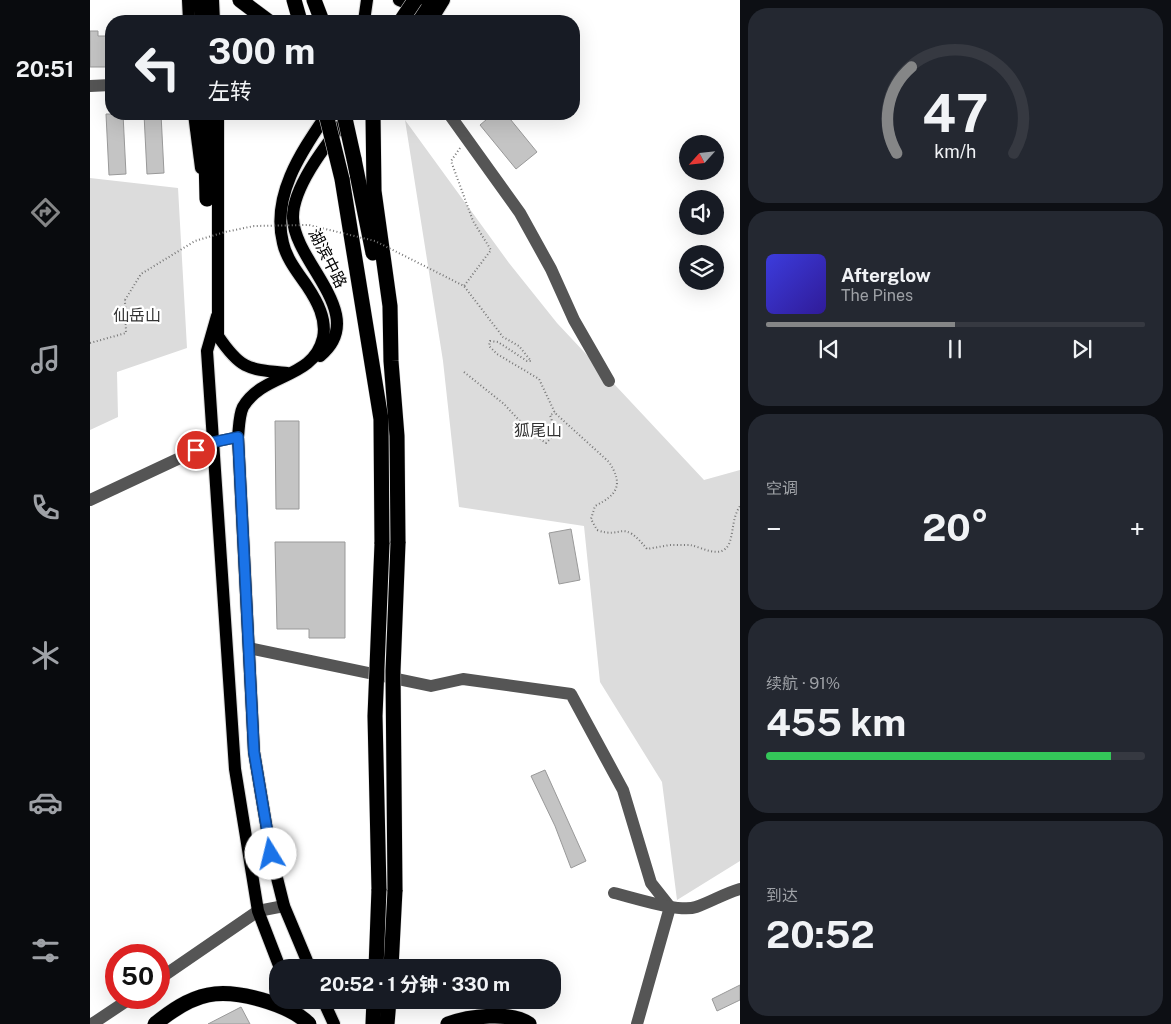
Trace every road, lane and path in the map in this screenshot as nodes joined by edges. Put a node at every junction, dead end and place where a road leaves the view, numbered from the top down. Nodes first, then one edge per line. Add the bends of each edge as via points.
1 (188, 0) edge
2 (201, 0) edge
3 (214, 0) edge
4 (240, 0) edge
5 (294, 0) edge
6 (314, 0) edge
7 (319, 0) edge
8 (366, 0) edge
9 (399, 0) edge
10 (415, 0) edge
11 (444, 0) edge
12 (432, 2) edge
13 (189, 15) edge
14 (202, 15) edge
15 (214, 15) edge
16 (260, 15) edge
17 (298, 15) edge
18 (320, 15) edge
19 (321, 15) edge
20 (365, 15) edge
21 (405, 15) edge
22 (422, 15) edge
23 (435, 15) edge
24 (105, 85) edge
25 (90, 86) edge
26 (194, 120) edge
27 (204, 120) edge
28 (218, 120) edge
29 (322, 120) edge
30 (328, 120) edge
31 (345, 120) edge
32 (346, 120) edge
33 (373, 120) edge
34 (454, 120) edge
35 (467, 138) junction
36 (207, 199) junction
37 (218, 262) junction
38 (464, 286) junction
39 (217, 316) junction
40 (90, 343) edge
41 (391, 361) junction
42 (312, 362) junction
43 (464, 372) dead end
44 (287, 373) junction
45 (610, 381) dead end
46 (555, 413) junction
47 (238, 437) junction
48 (214, 442) junction
49 (90, 500) edge
50 (740, 506) edge
51 (390, 544) junction
52 (249, 648) junction
53 (740, 889) edge
54 (614, 893) dead end
55 (284, 906) junction
56 (670, 907) junction
57 (258, 911) junction
58 (277, 959) edge
59 (306, 959) edge
60 (376, 959) edge
61 (391, 959) edge
62 (170, 971) edge
63 (114, 1009) edge
64 (297, 1009) edge
65 (328, 1009) edge
66 (374, 1009) edge
67 (389, 1009) edge
68 (92, 1024) edge
69 (155, 1024) edge
70 (304, 1024) edge
71 (309, 1024) edge
72 (334, 1024) edge
73 (373, 1024) edge
74 (388, 1024) edge
75 (448, 1024) edge
76 (529, 1024) edge
77 (636, 1024) edge

1 - 13 main road
2 - 14 highway
3 - 15 main road
4 - 16 highway
5 - 17 highway
6 - 18 highway
7 - 19 highway
8 - 20 main road
9 - 12 main road via 411,5
10 - 21 highway, bridge
11 - 23 main road
12 - 22 main road
24 - 25 street
26 - 36 main road
27 - 36 highway
28 - 37 main road
29 - 42 main road via 295,164 282,202 280,220 283,244 315,298 323,319 323,337
30 - 51 highway, bridge via 342,178 381,419
31 - 41 highway, bridge via 373,252
32 - 42 main road, 湖滨中路 via 299,191 293,218 298,240 330,294 337,320 333,341
33 - 41 highway via 374,191 390,306
34 - 35 street
35 - 38 path via 451,161 473,221 491,250
35 - 45 street via 520,213 552,269 574,320
36 - 37 main road
37 - 39 main road
38 - 40 path, bridge via 375,241 335,230 286,224 244,228 195,241 141,274 125,300 126,333
38 - 46 path, bridge via 503,337 519,346 531,361 498,342 490,341 489,346 539,379
39 - 44 main road via 218,336 230,355 251,370
39 - 48 main road via 207,351
41 - 51 highway via 397,436
42 - 44 main road, 湖滨中路
43 - 46 path via 546,443 556,433 550,415
44 - 47 main road, 湖滨中路 via 256,391 242,409
46 - 50 path, bridge via 615,471 617,485 612,497 595,506 591,519 597,530 606,533 624,529 636,535 647,549 690,545 722,551 728,545 734,515
47 - 48 street
47 - 52 main road, 湖滨中路
48 - 49 street
48 - 57 main road via 235,769
51 - 60 highway, bridge via 375,716 379,889
51 - 61 highway, bridge via 395,890
52 - 55 main road, 湖滨中路 via 254,752 271,854
52 - 56 street via 431,686 463,679 571,694 623,790 651,883
53 - 56 street via 694,908
54 - 56 street
55 - 57 street
55 - 59 main road, 湖滨中路
56 - 77 street
57 - 58 main road
57 - 62 street
63 - 68 street
64 - 70 main road
65 - 72 main road
66 - 73 highway
67 - 74 highway
69 - 71 highway, bridge via 178,1006 209,995 240,995 274,1004 301,1016
75 - 76 highway via 465,1017 494,1016

